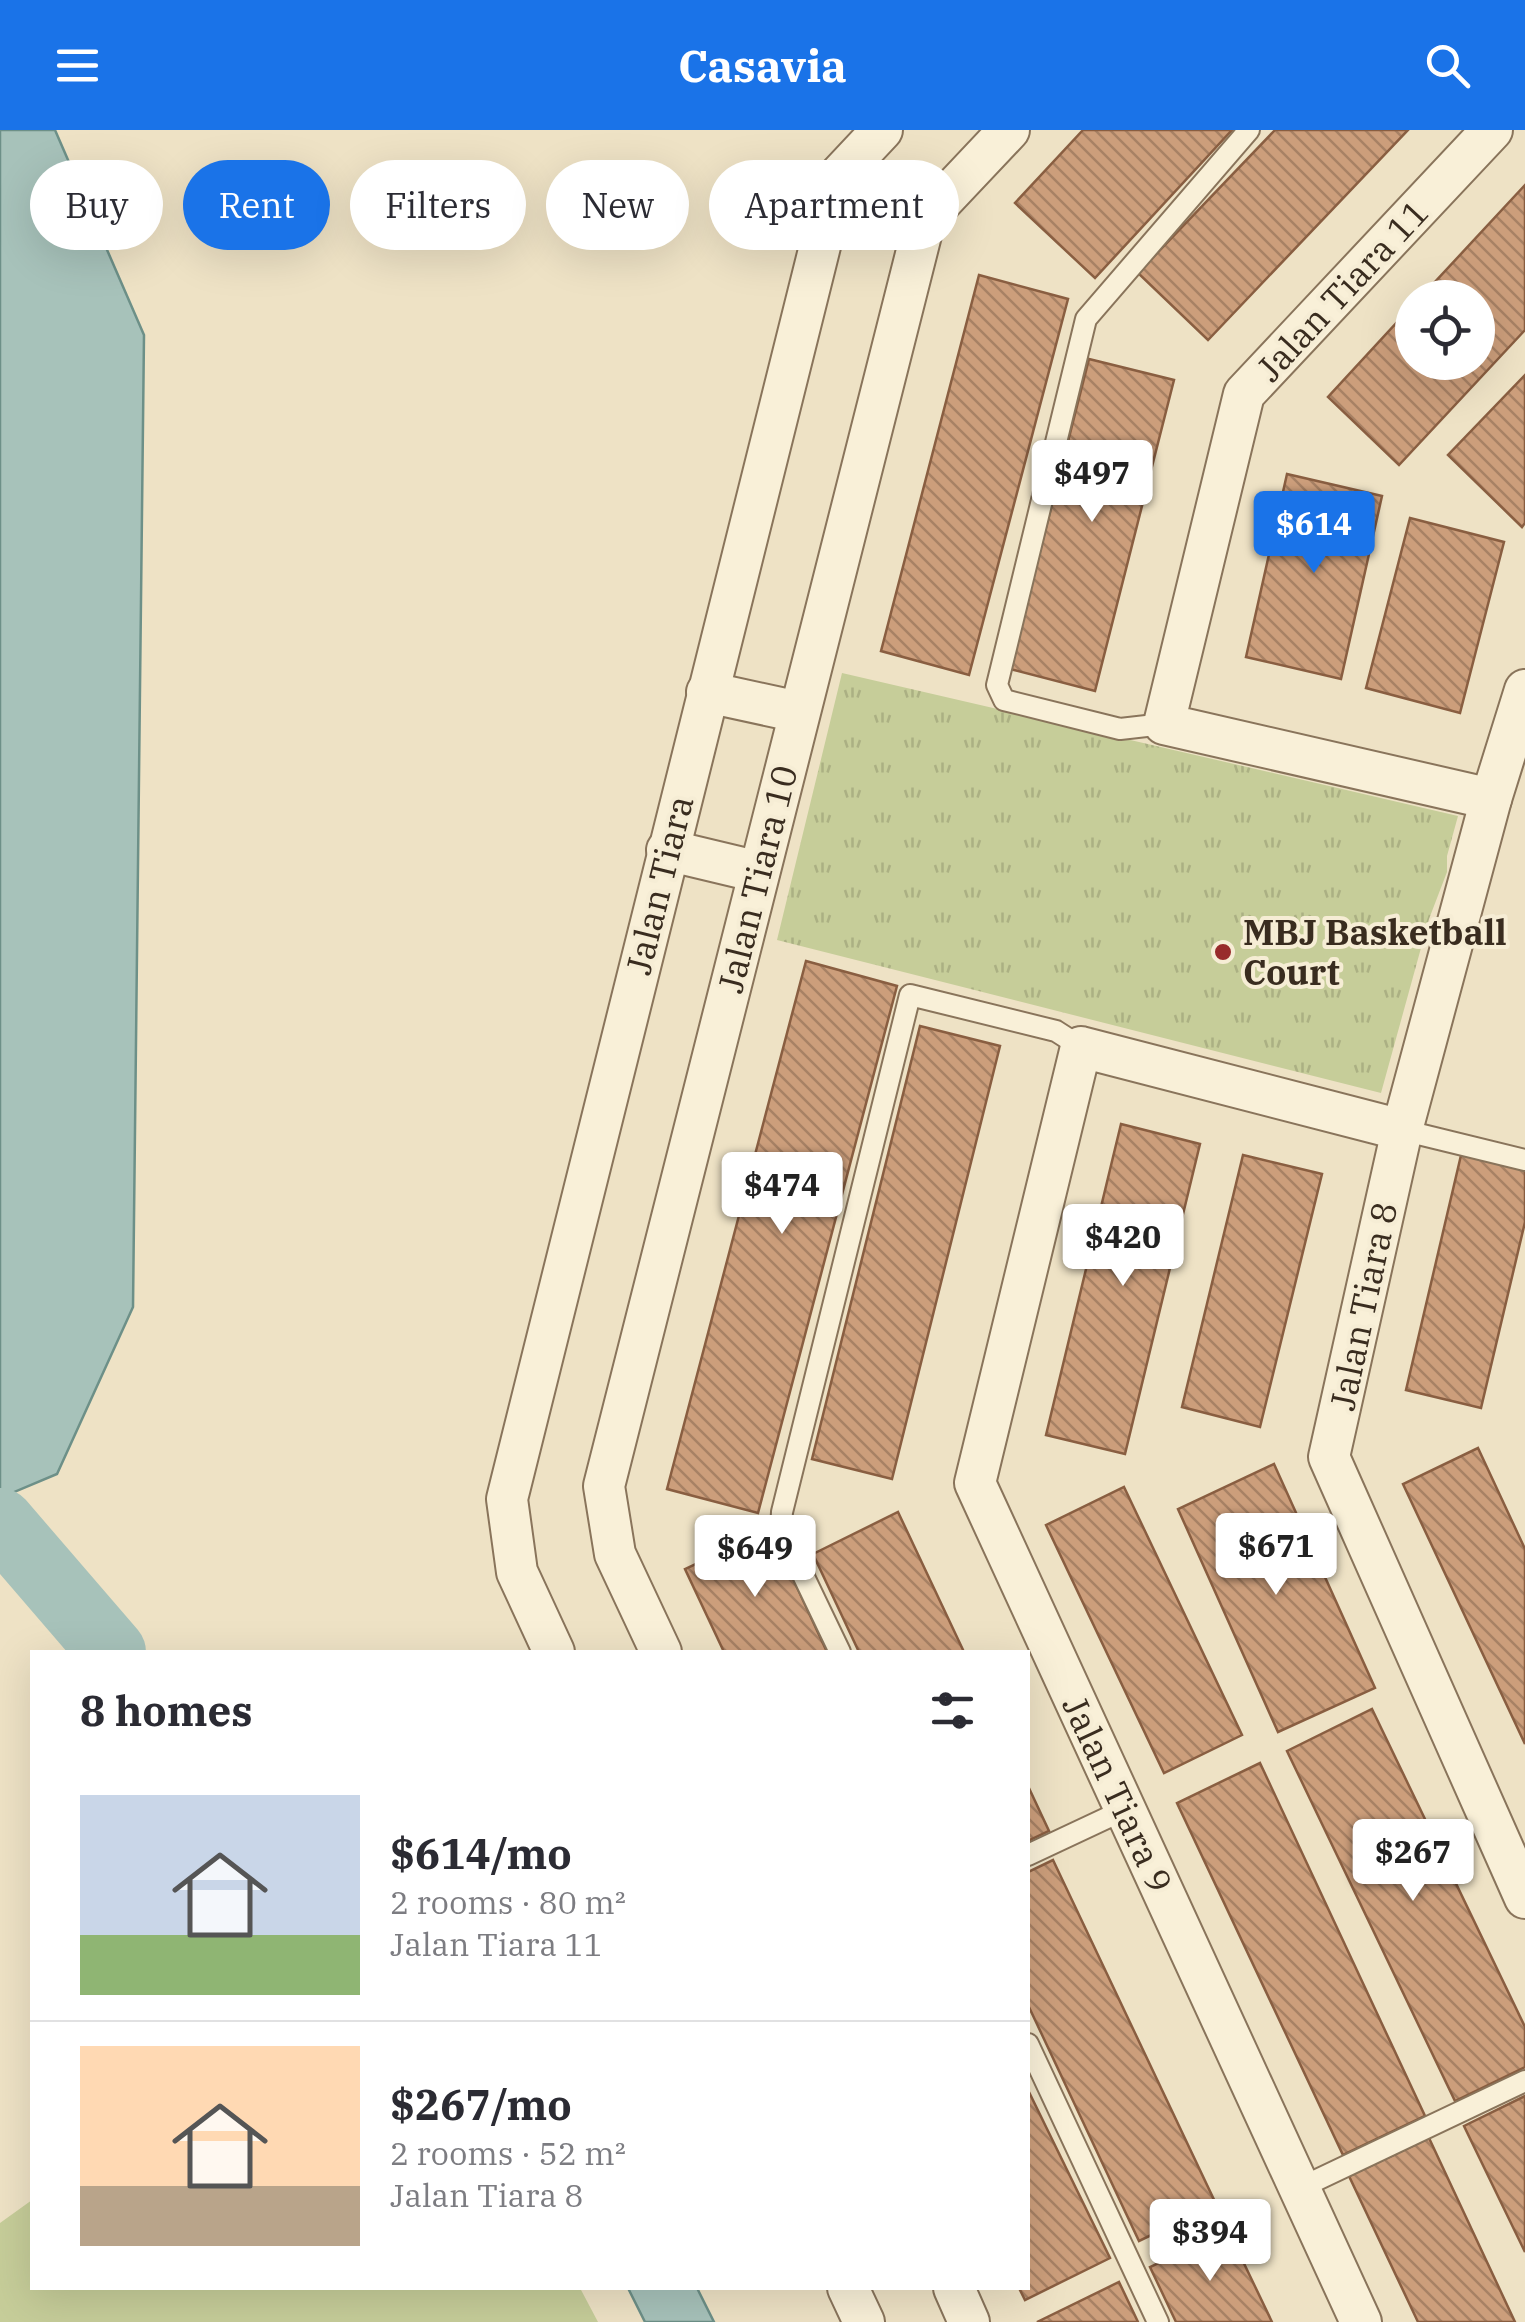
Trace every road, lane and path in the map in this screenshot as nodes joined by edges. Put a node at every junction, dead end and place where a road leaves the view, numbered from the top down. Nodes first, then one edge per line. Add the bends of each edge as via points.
1 (882, 130) edge
2 (1009, 130) edge
3 (1249, 130) edge
4 (1492, 130) edge
5 (1525, 690) edge
6 (708, 692) junction
7 (800, 712) junction
8 (1164, 724) junction
9 (1491, 799) junction
10 (667, 850) junction
11 (759, 872) junction
12 (1081, 1047) junction
13 (1402, 1130) junction
14 (1525, 1160) edge
15 (553, 1650) edge
16 (660, 1650) edge
17 (839, 1650) edge
18 (1126, 1809) junction
19 (1030, 1853) edge
20 (1525, 1898) edge
21 (1030, 2048) edge
22 (1525, 2081) edge
23 (1300, 2188) junction
24 (849, 2290) edge
25 (955, 2290) edge
26 (864, 2322) edge
27 (969, 2322) edge
28 (1158, 2322) edge
29 (1362, 2322) edge

1 - 6 street, Jalan Tiara via 837,178
2 - 7 street, Jalan Tiara 10 via 925,219
3 - 8 lane via 1086,319 997,685 1004,700 1120,729
4 - 8 street, Jalan Tiara 11 via 1244,394
5 - 9 street, Jalan Tiara 8
6 - 7 street
6 - 10 street, Jalan Tiara
7 - 11 street, Jalan Tiara 10
8 - 9 street
9 - 13 street, Jalan Tiara 8
10 - 11 street
10 - 15 street, Jalan Tiara via 507,1499 517,1572
11 - 16 street, Jalan Tiara 10 via 604,1486 615,1554
12 - 13 street
12 - 17 lane via 1056,1031 910,996 782,1512 781,1529
12 - 18 street, Jalan Tiara 9 via 976,1482
13 - 14 lane
13 - 20 street, Jalan Tiara 8 via 1330,1457
18 - 19 lane
18 - 23 street, Jalan Tiara 9
21 - 28 lane
22 - 23 lane
23 - 29 street, Jalan Tiara 9
24 - 26 street
25 - 27 street

